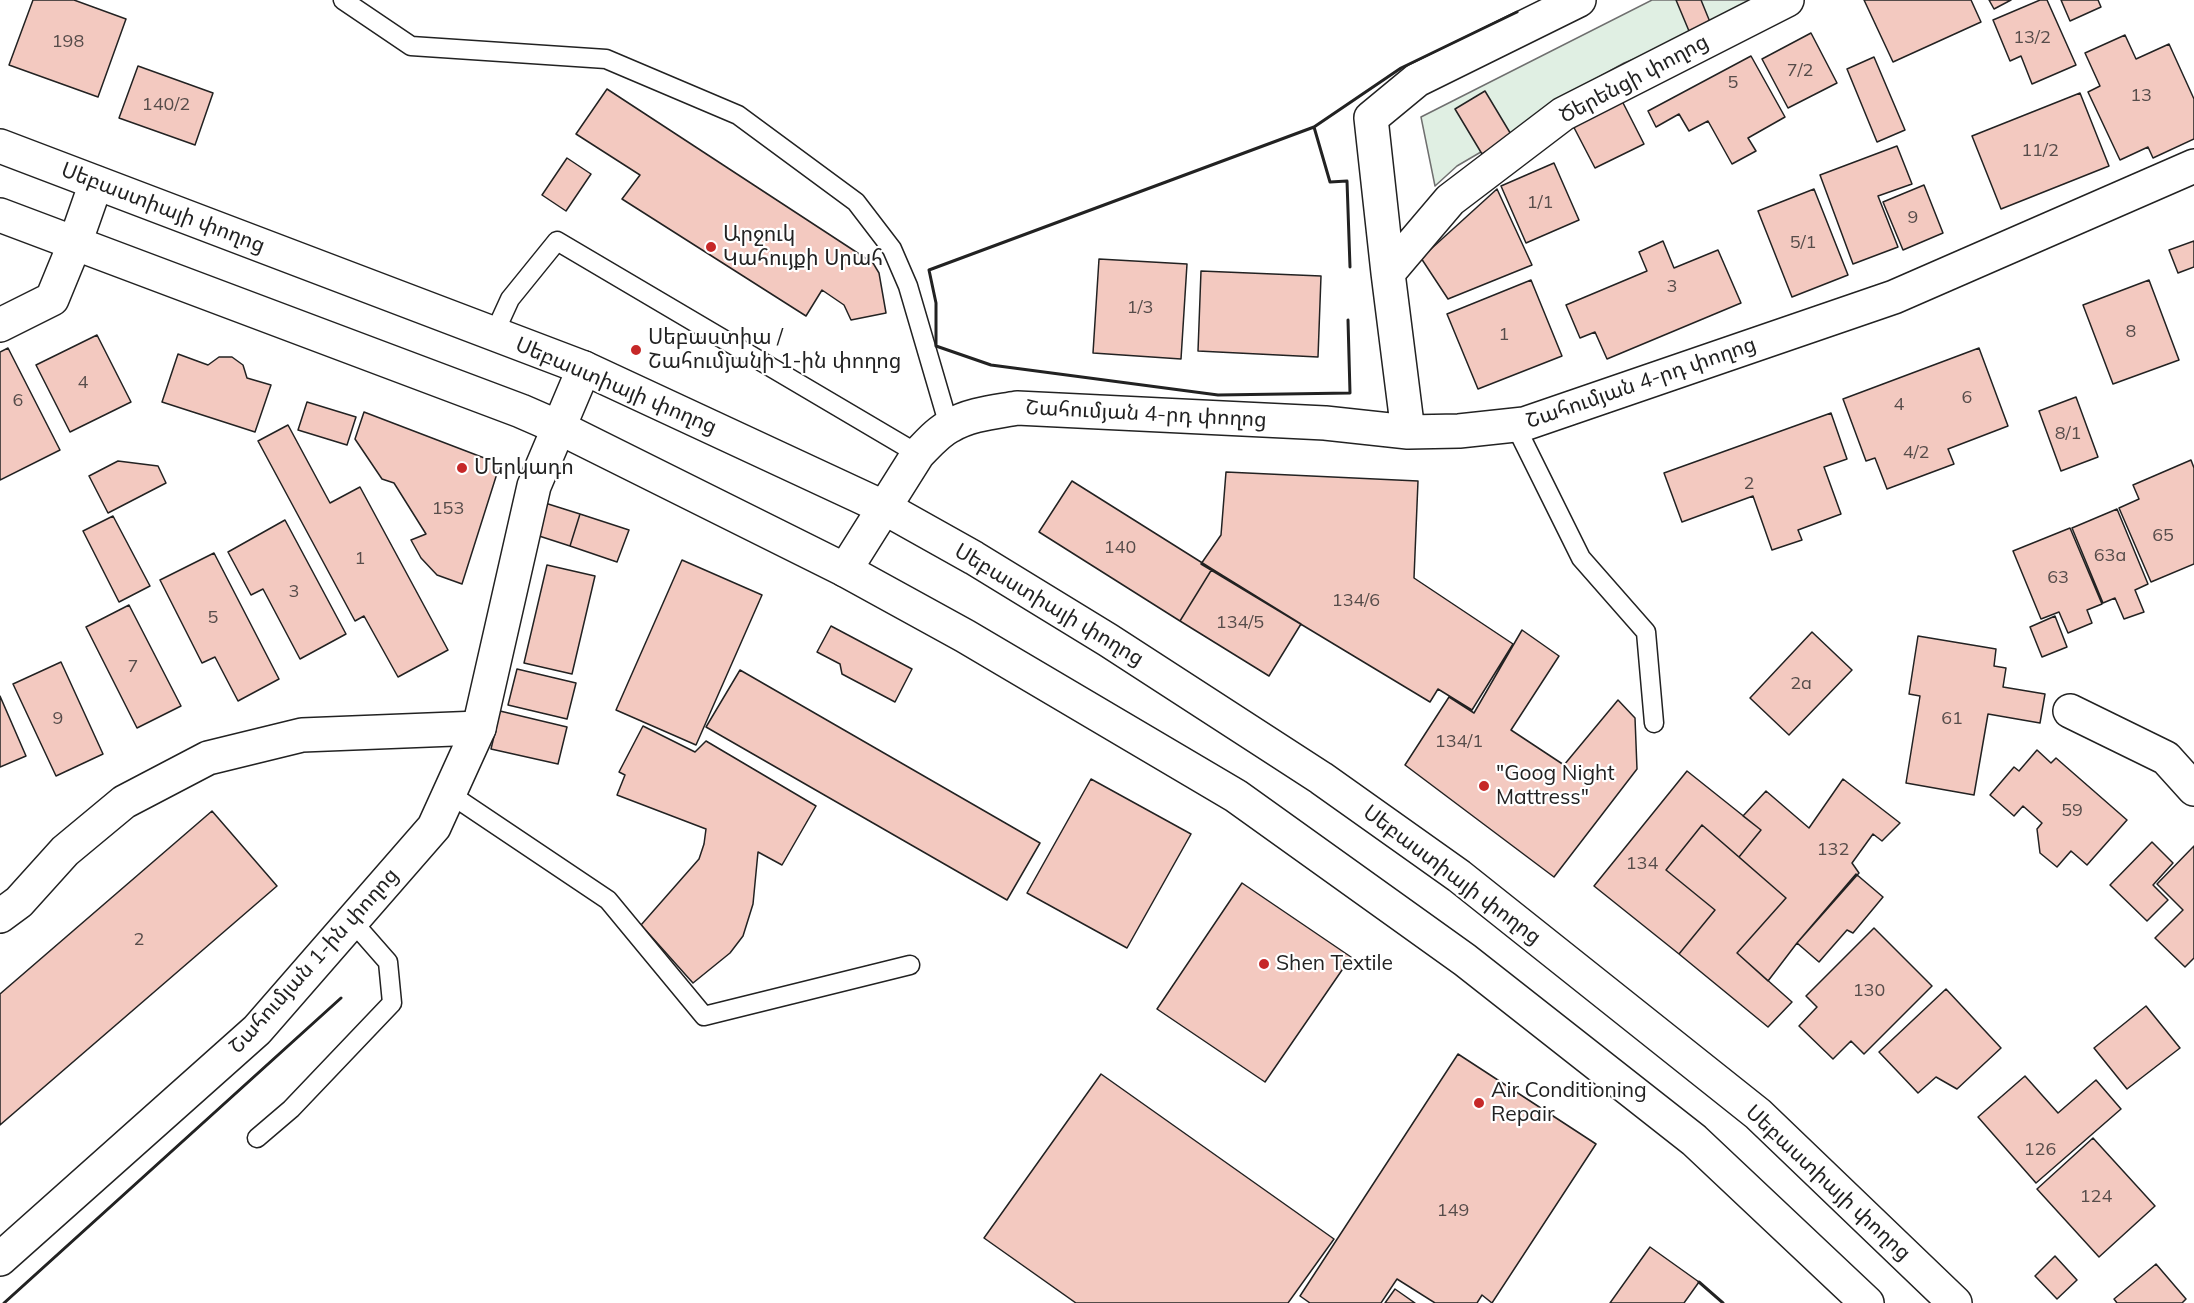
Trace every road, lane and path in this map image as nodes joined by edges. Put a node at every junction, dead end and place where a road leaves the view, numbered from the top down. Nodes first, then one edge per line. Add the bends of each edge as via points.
1 (343, 0) edge
2 (1579, 0) edge
3 (1787, 0) edge
4 (0, 146) edge
5 (2194, 166) edge
6 (96, 183) junction
7 (0, 215) edge
8 (75, 243) junction
9 (1388, 273) junction
10 (0, 325) edge
11 (494, 334) junction
12 (584, 368) junction
13 (1515, 425) junction
14 (950, 426) junction
15 (560, 428) junction
16 (1408, 432) junction
17 (918, 454) junction
18 (884, 507) junction
19 (845, 570) junction
20 (2070, 711) dead end
21 (1654, 723) dead end
22 (479, 728) junction
23 (2194, 789) edge
24 (450, 794) junction
25 (0, 916) edge
26 (352, 921) junction
27 (910, 965) dead end
28 (257, 1138) dead end
29 (0, 1259) edge
30 (1867, 1303) edge
31 (1955, 1303) edge

1 - 14 lane via 411,46 606,59 738,115 856,202 892,249 908,286
2 - 9 street via 1417,80 1371,118
3 - 9 street, Ծերենցի փողոց via 1563,114 1450,200
4 - 6 street, Սեբաստիայի փողոց
5 - 13 street, Շահումյան 4-րդ փողոց via 1894,297
6 - 8 street
6 - 11 street, Սեբաստիայի փողոց
7 - 8 street
8 - 10 street via 52,299
8 - 15 street
9 - 16 street
11 - 12 street, Սեբաստիայի փողոց
11 - 17 lane via 510,299 557,241
12 - 15 street, Շահումյան 1-ին փողոց
12 - 18 street, Սեբաստիայի փողոց
13 - 16 street, Շահումյան 4-րդ փողոց
13 - 21 lane via 1581,558 1646,633
14 - 16 street, Շահումյան 4-րդ փողոց via 1017,408 1324,423
14 - 17 street, Շահումյան 4-րդ փողոց
15 - 19 street
15 - 22 street, Շահումյան 1-ին փողոց via 534,486
17 - 18 street, Շահումյան 4-րդ փողոց
18 - 19 street, Շահումյան 4-րդ փողոց
18 - 31 street, Սեբաստիայի փողոց via 1107,640 1321,778 1459,876 1758,1114
19 - 30 street via 1236,796 1465,960 1694,1140
20 - 23 street via 2166,758
22 - 24 street, Շահումյան 1-ին փողոց
22 - 25 street via 302,735 208,758 124,802 65,851 19,902
24 - 26 street, Շահումյան 1-ին փողոց via 434,827
24 - 27 lane via 608,900 704,1016
26 - 28 lane via 388,962 392,1003 291,1109
26 - 29 street, Շահումյան 1-ին փողոց via 257,1030

